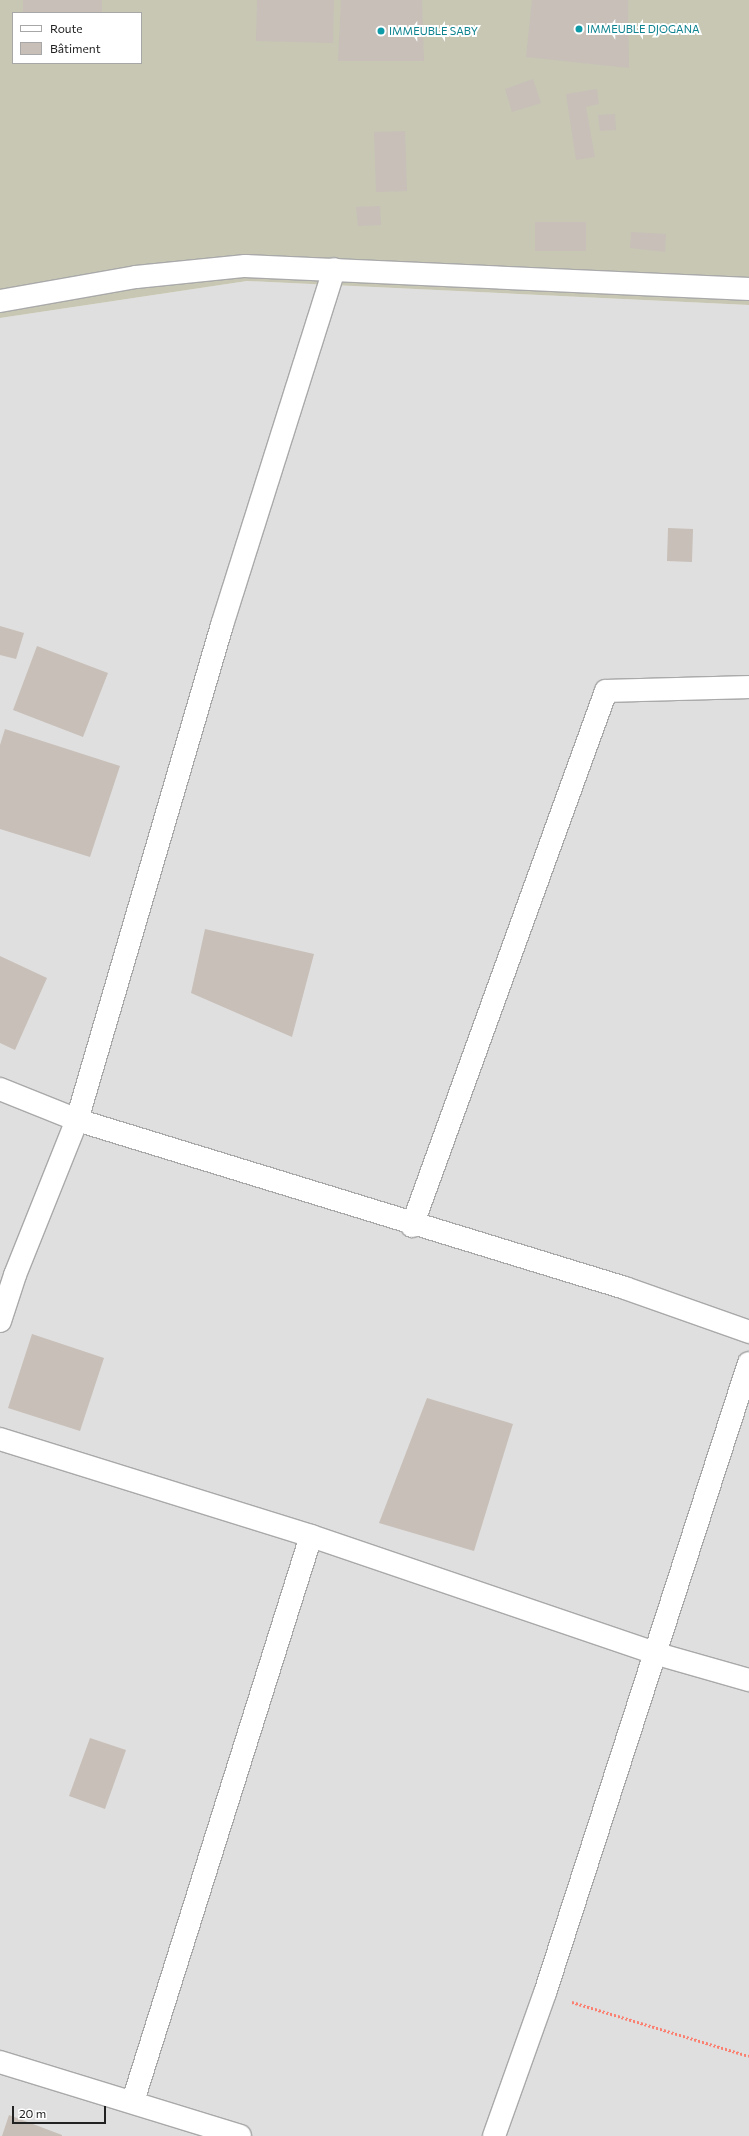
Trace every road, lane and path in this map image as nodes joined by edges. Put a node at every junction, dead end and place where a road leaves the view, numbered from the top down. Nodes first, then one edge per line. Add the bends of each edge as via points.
1 (334, 269) junction
2 (749, 289) edge
3 (0, 302) edge
4 (749, 687) edge
5 (0, 1089) edge
6 (77, 1120) junction
7 (412, 1226) junction
8 (7, 1273) edge
9 (0, 1321) edge
10 (749, 1332) edge
11 (749, 1363) edge
12 (0, 1439) edge
13 (311, 1536) junction
14 (654, 1653) junction
15 (749, 1680) edge
16 (545, 1993) junction
17 (749, 2056) edge
18 (0, 2062) edge
19 (134, 2101) junction
20 (240, 2136) edge
21 (494, 2136) edge

1 - 2 street
1 - 3 street via 244,266 136,277
1 - 6 street via 222,625
4 - 7 street via 606,690
5 - 6 street
6 - 7 street
6 - 8 street
7 - 10 street via 625,1288
8 - 9 street
11 - 14 street
12 - 13 street
13 - 14 street
13 - 19 street
14 - 15 street
14 - 16 street
16 - 17 path
16 - 21 street
18 - 19 street
19 - 20 street

